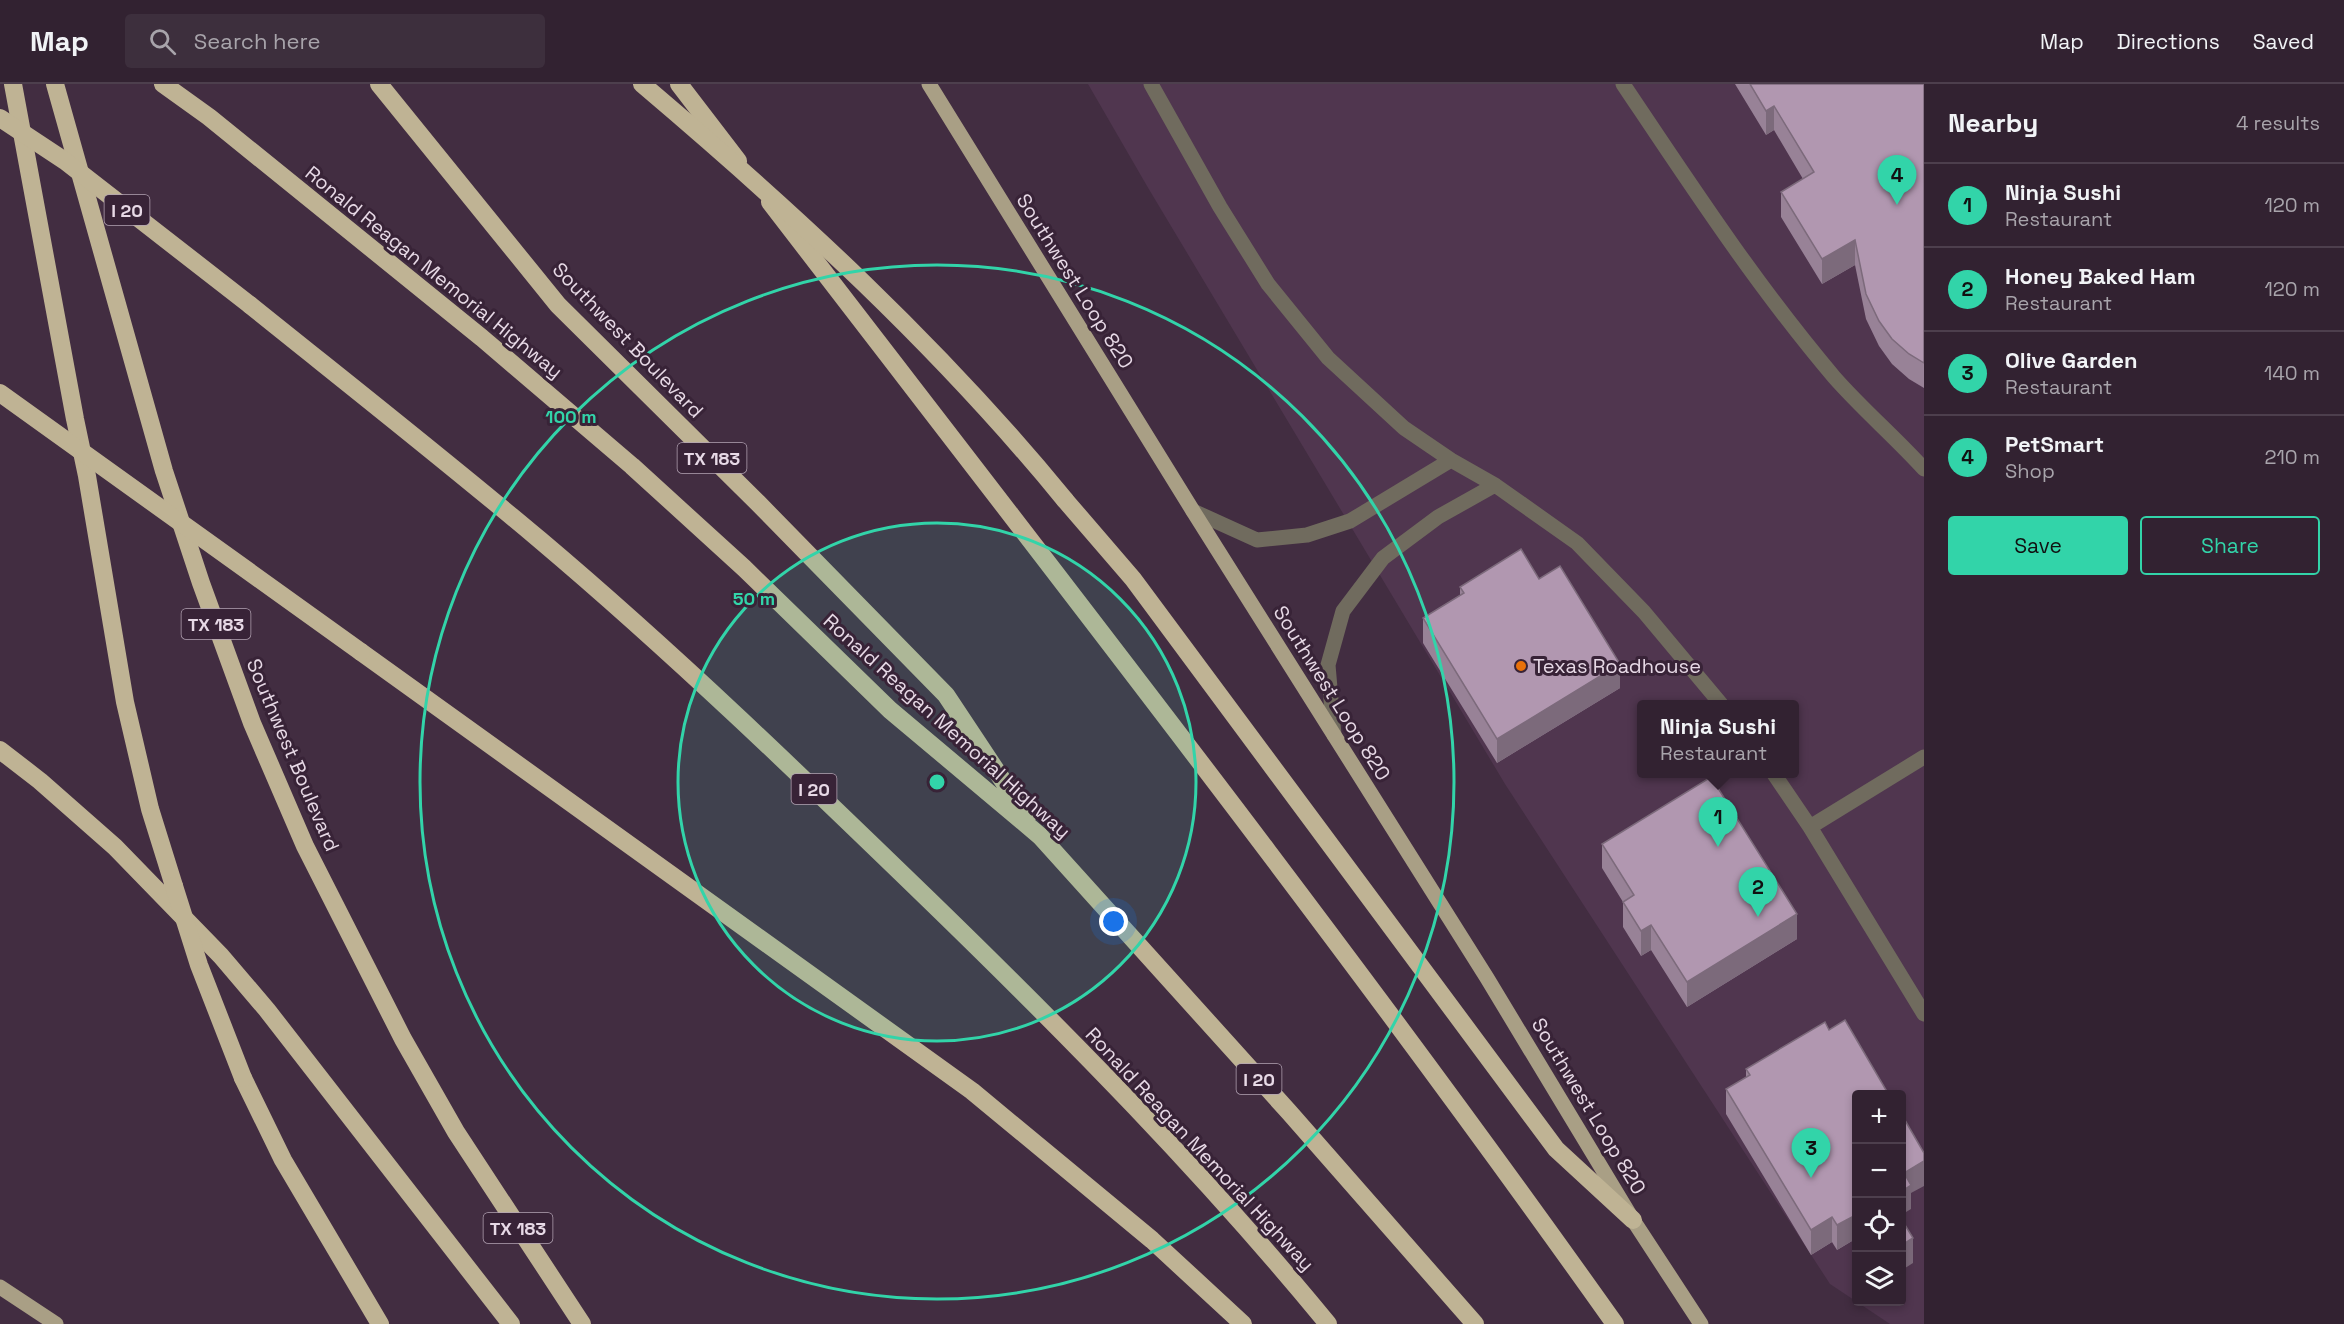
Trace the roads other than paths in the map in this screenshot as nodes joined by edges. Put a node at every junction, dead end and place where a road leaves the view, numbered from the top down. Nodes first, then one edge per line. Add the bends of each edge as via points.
1 (13, 84) edge
2 (55, 84) edge
3 (164, 84) edge
4 (379, 84) edge
5 (642, 84) edge
6 (679, 84) edge
7 (929, 84) edge
8 (1151, 84) edge
9 (1623, 84) edge
10 (0, 118) edge
11 (0, 393) edge
12 (1451, 460) junction
13 (1924, 469) edge
14 (1495, 485) junction
15 (1193, 511) junction
16 (1717, 700) edge
17 (1334, 735) junction
18 (0, 750) edge
19 (1924, 757) edge
20 (1777, 778) edge
21 (1810, 827) junction
22 (1040, 836) junction
23 (1924, 1014) edge
24 (1633, 1220) junction
25 (0, 1287) edge
26 (56, 1324) edge
27 (381, 1324) edge
28 (511, 1324) edge
29 (582, 1324) edge
30 (1243, 1324) edge
31 (1328, 1324) edge
32 (1476, 1324) edge
33 (1615, 1324) edge
34 (1701, 1324) edge

1 - 27 highway, bridge via 87,476 124,702 150,809 199,965 243,1078 284,1160
2 - 29 highway, Southwest Boulevard / TX 183 via 164,471 252,723 305,846 403,1040 456,1132
3 - 22 highway, Ronald Reagan Memorial Highway / I 20 via 482,338 632,466 890,710
4 - 22 highway, Southwest Boulevard / TX 183 via 558,305 945,695
5 - 24 highway, bridge via 860,279 1031,458 1147,597 1556,1149
6 - 33 highway via 1232,803 1391,1014
7 - 15 main road, Southwest Loop 820
8 - 12 lane via 1268,284 1328,358 1404,428
9 - 13 lane via 1775,303 1836,379
10 - 31 highway, Ronald Reagan Memorial Highway / I 20, bridge via 65,161 250,305 541,541 668,654 816,790 1039,1008 1207,1183
11 - 30 highway, bridge via 972,1091 1152,1240
12 - 14 lane
12 - 15 lane via 1350,521 1307,535 1257,540
14 - 16 lane via 1577,543 1644,612
14 - 17 lane via 1438,517 1383,558 1343,611 1328,665
15 - 17 main road, Southwest Loop 820
17 - 24 main road, Southwest Loop 820
18 - 28 highway via 115,847 221,956
19 - 21 lane
20 - 21 lane
21 - 23 lane
22 - 32 highway, Ronald Reagan Memorial Highway / I 20
24 - 34 main road, Southwest Loop 820
25 - 26 main road

